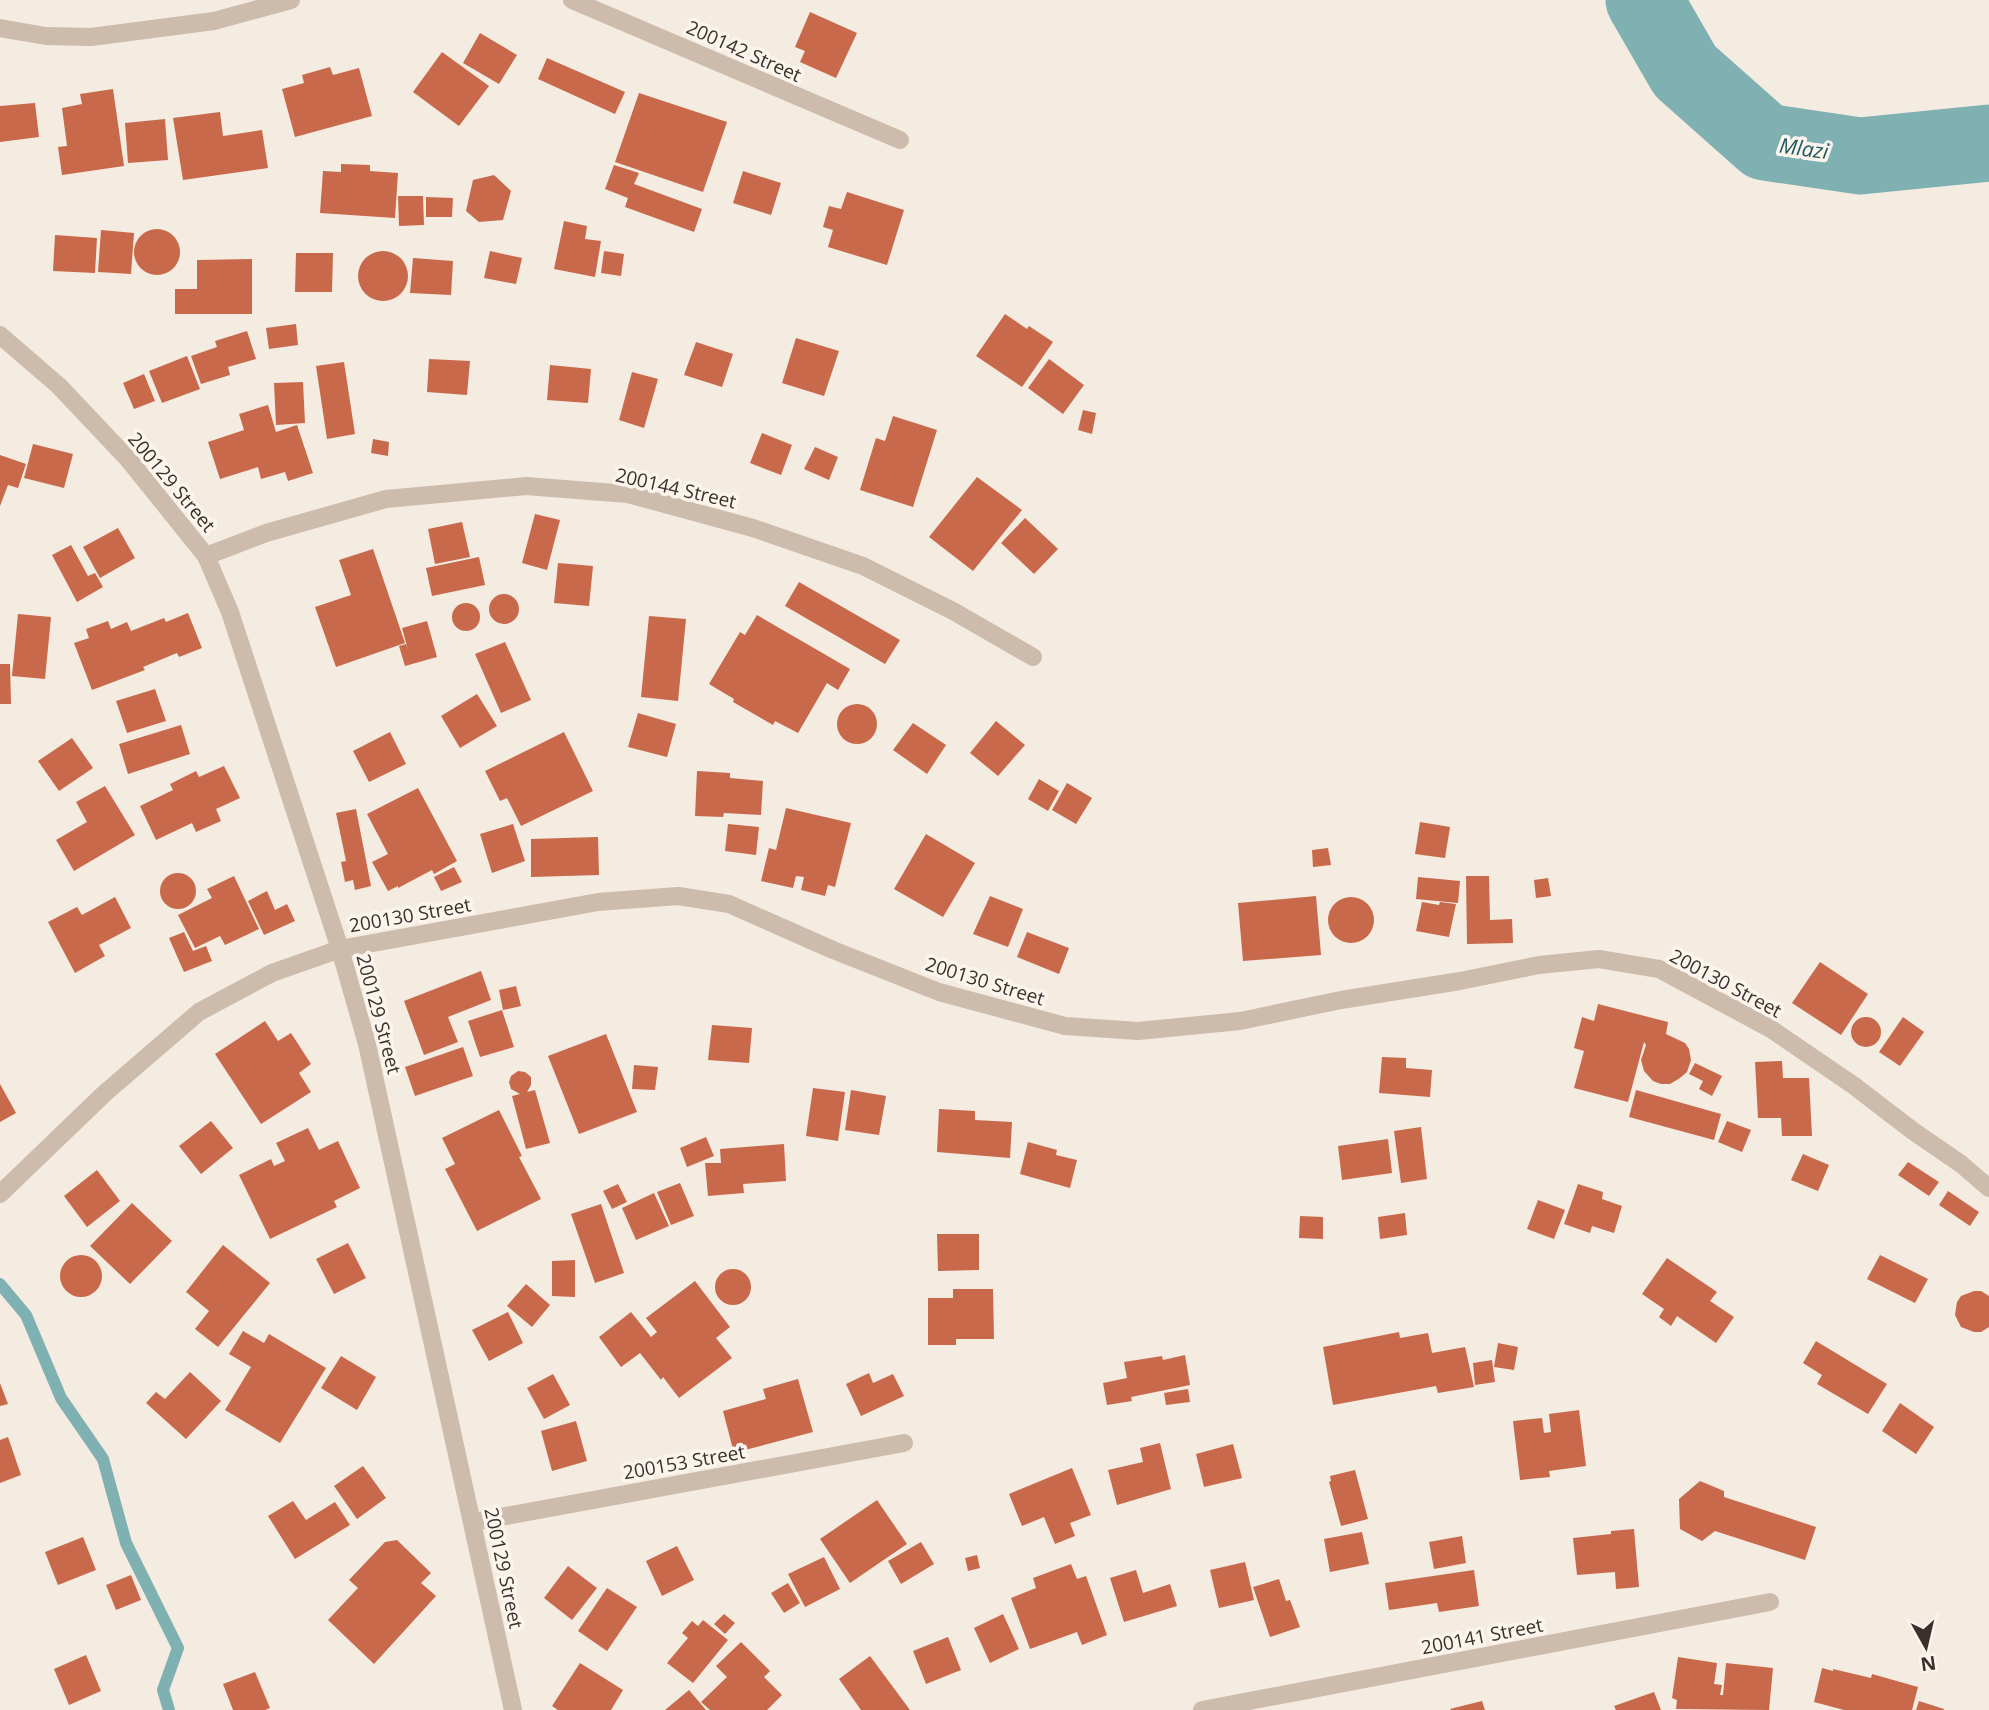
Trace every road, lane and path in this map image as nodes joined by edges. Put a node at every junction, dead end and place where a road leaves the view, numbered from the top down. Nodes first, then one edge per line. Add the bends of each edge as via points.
1 (291, 0) edge
2 (572, 0) edge
3 (0, 29) edge
4 (900, 140) dead end
5 (0, 335) edge
6 (205, 556) junction
7 (1033, 657) dead end
8 (340, 949) junction
9 (1989, 1188) edge
10 (0, 1194) edge
11 (904, 1443) dead end
12 (473, 1522) junction
13 (1770, 1602) dead end
14 (513, 1710) edge
15 (1202, 1710) edge

1 - 3 street via 214,21 91,37
2 - 4 street, 200142 Street
5 - 6 street, 200129 Street via 59,386 128,459
6 - 7 street, 200144 Street via 266,533 386,499 526,486 628,494 753,528 863,566
6 - 8 street, 200129 Street via 230,612
8 - 9 street, 200130 Street via 598,902 678,896 729,904 939,992 1065,1026 1138,1031 1240,1021 1599,958 1659,969 1771,1029
8 - 10 street, 200130 Street via 272,973 199,1012 105,1093
8 - 12 street, 200129 Street via 367,1045
11 - 12 street, 200153 Street
12 - 14 street, 200129 Street
13 - 15 street, 200141 Street

